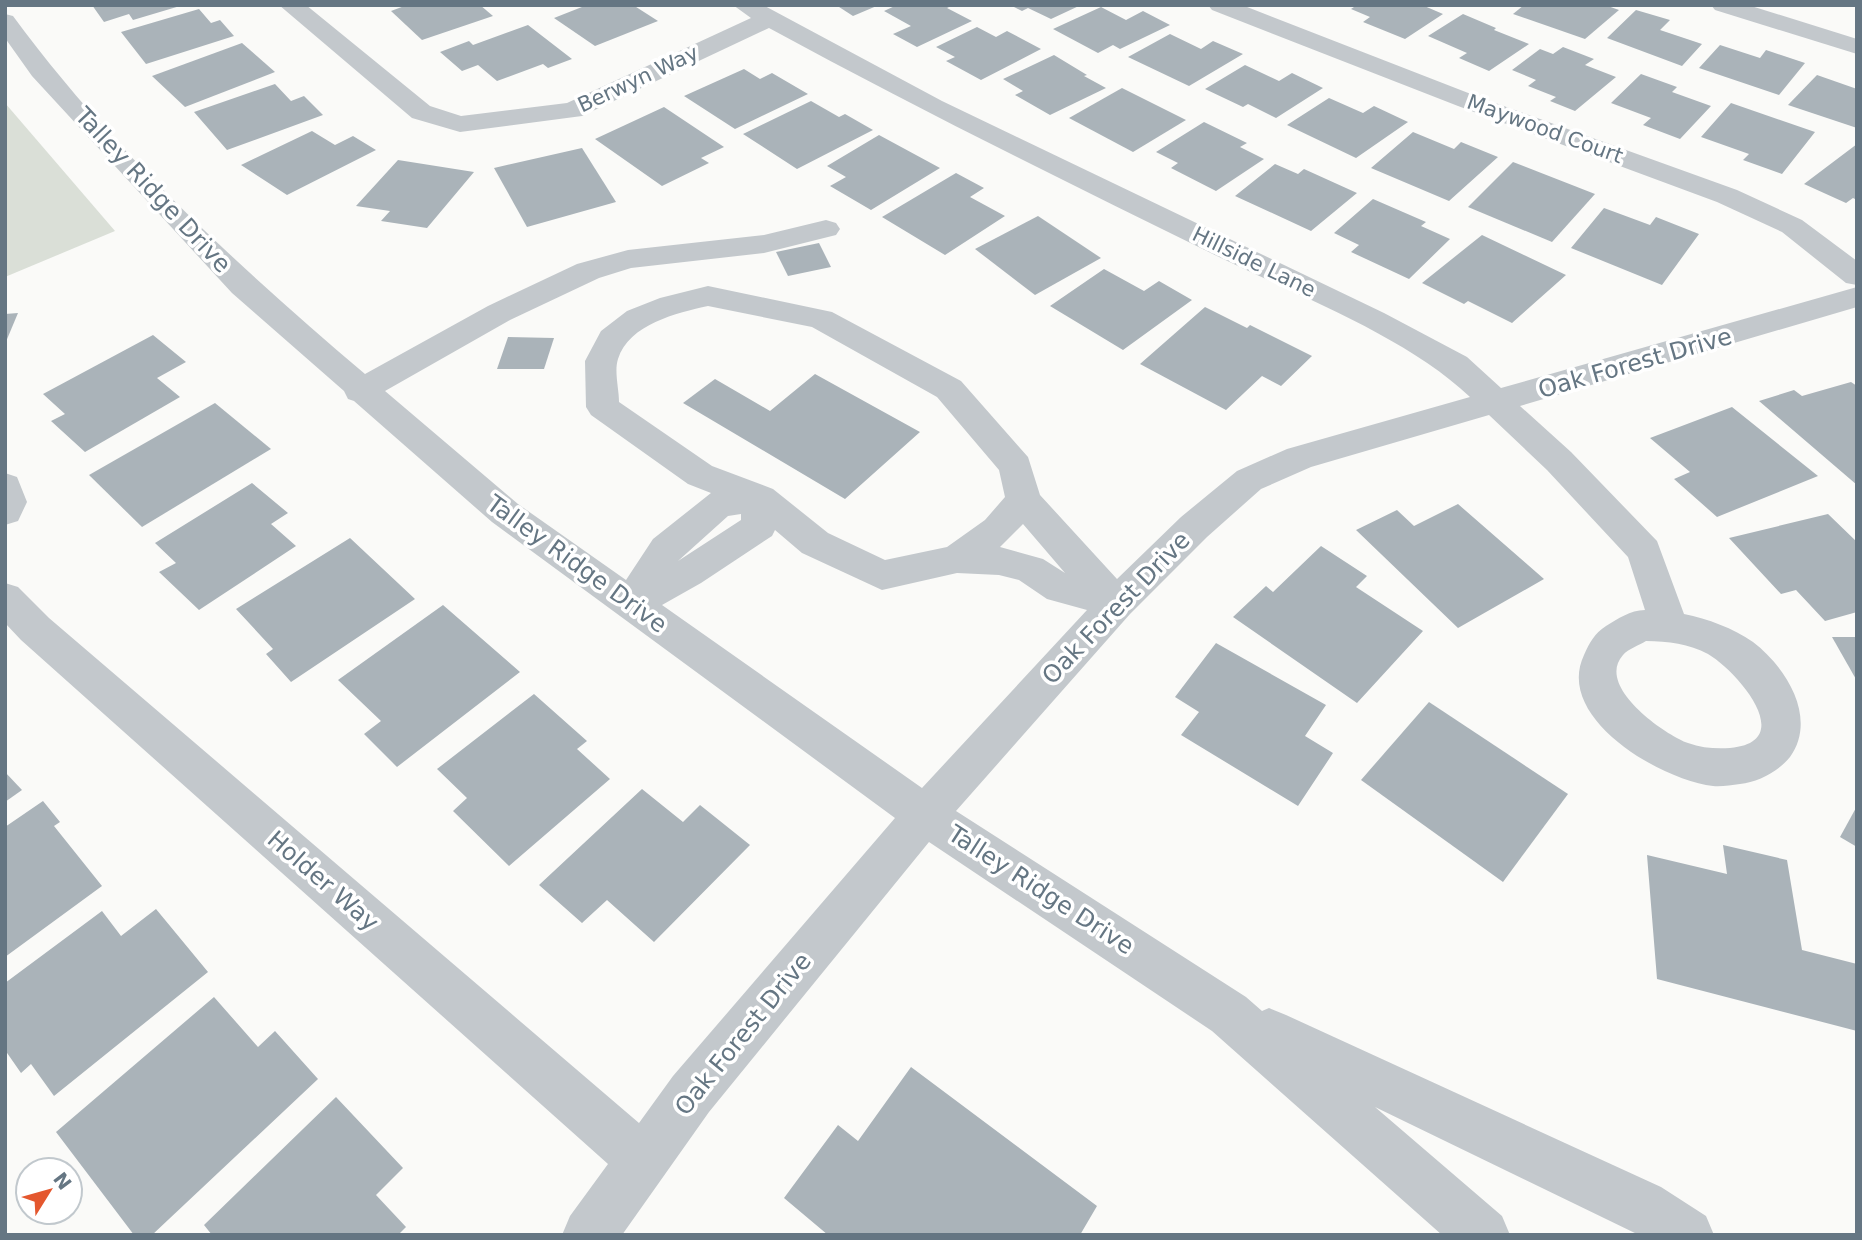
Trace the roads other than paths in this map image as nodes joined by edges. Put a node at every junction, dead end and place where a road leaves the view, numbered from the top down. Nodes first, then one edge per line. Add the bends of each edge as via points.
1 (291, 5) edge
2 (1220, 5) edge
3 (1723, 5) edge
4 (756, 12) edge
5 (5, 21) edge
6 (1857, 47) edge
7 (826, 229) dead end
8 (1857, 276) edge
9 (1857, 298) edge
10 (360, 391) junction
11 (1496, 402) junction
12 (5, 486) edge
13 (761, 498) junction
14 (1023, 499) junction
15 (5, 512) edge
16 (957, 559) junction
17 (5, 598) edge
18 (1118, 603) junction
19 (631, 604) junction
20 (1669, 625) junction
21 (925, 815) junction
22 (1229, 1014) junction
23 (643, 1161) junction
24 (589, 1235) edge
25 (1483, 1235) edge
26 (1687, 1235) edge

1 - 4 street, Berwyn Way via 421,112 460,124 573,110
2 - 8 street, Maywood Court via 1727,196 1793,226
3 - 6 street
4 - 11 street, Hillside Lane via 933,107 1373,320 1456,365
5 - 10 street, Talley Ridge Drive via 41,71 142,182 243,286
7 - 10 street via 764,244 628,259 588,271 499,313
9 - 11 street, Oak Forest Drive
10 - 19 street, Talley Ridge Drive via 505,513
11 - 18 street, Oak Forest Drive via 1299,458 1249,480
11 - 20 street, Hillside Lane via 1644,551
12 - 15 street via 9,502
13 - 14 street via 700,475 604,407 601,361 612,338 638,318 708,296 821,319 949,389 1016,466
13 - 16 street via 815,543 882,575
13 - 19 street via 759,526
14 - 16 street via 998,530
14 - 18 street
16 - 18 street via 999,561 1030,569 1060,589
17 - 23 street, Holder Way
18 - 21 street, Oak Forest Drive
19 - 21 street, Talley Ridge Drive
20 - 20 street via 1724,644 1768,682 1779,705 1782,727 1776,746 1760,760 1737,768 1708,768 1674,758 1643,741 1618,719 1602,694 1597,669 1602,648 1617,633 1640,625
21 - 22 street, Talley Ridge Drive
21 - 23 street, Oak Forest Drive via 691,1094
22 - 25 street, Talley Ridge Drive
22 - 26 street, Talley Ridge Drive via 1642,1206
23 - 24 street, Oak Forest Drive

